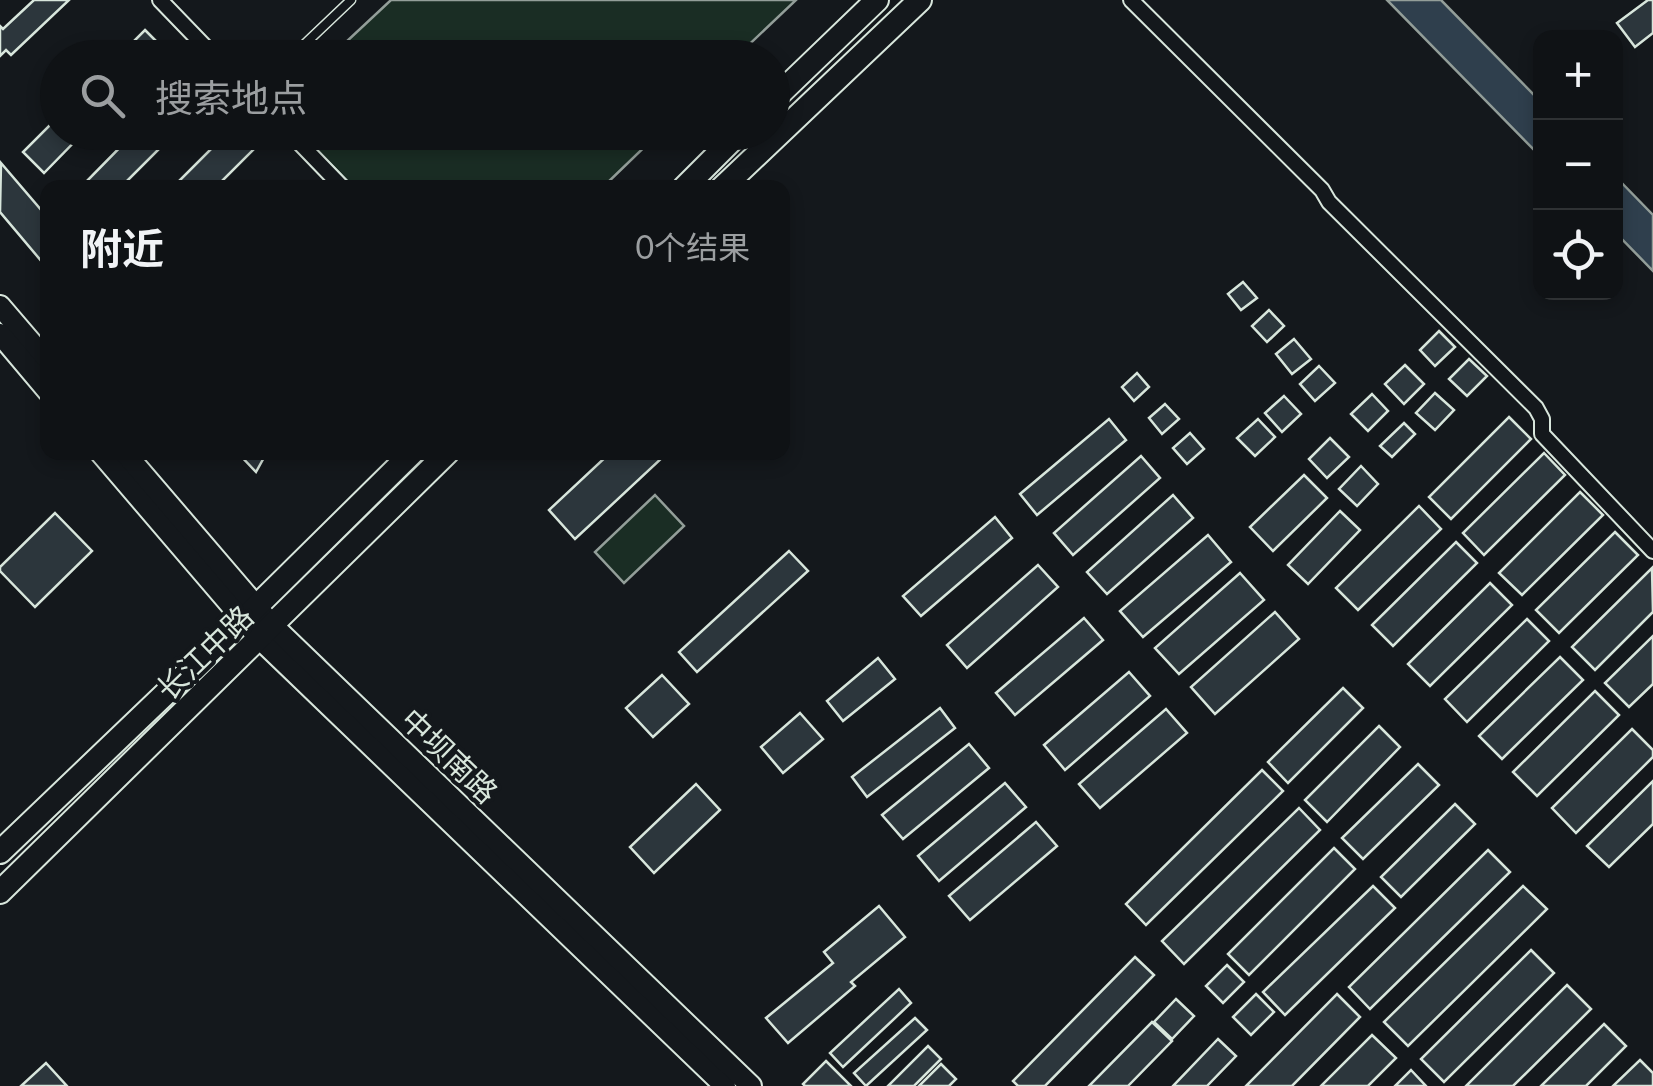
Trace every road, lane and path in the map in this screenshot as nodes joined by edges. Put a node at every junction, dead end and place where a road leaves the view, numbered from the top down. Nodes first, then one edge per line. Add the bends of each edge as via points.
1 (160, 0) edge
2 (351, 0) edge
3 (877, 0) edge
4 (920, 0) edge
5 (1131, 0) edge
6 (199, 40) edge
7 (309, 40) edge
8 (790, 84) edge
9 (790, 123) edge
10 (306, 150) edge
11 (722, 150) edge
12 (762, 150) edge
13 (335, 180) edge
14 (692, 180) edge
15 (730, 180) edge
16 (0, 306) edge
17 (0, 334) edge
18 (40, 353) edge
19 (40, 381) edge
20 (107, 460) edge
21 (130, 460) edge
22 (405, 460) edge
23 (440, 460) edge
24 (1653, 551) edge
25 (249, 614) junction
26 (266, 633) junction
27 (0, 852) edge
28 (0, 892) edge
29 (725, 1086) edge
30 (751, 1086) edge

1 - 6 street
2 - 7 lane
3 - 8 main road
4 - 9 main road
5 - 24 street via 1536,408 1542,434
10 - 13 street
11 - 14 main road
12 - 15 main road
16 - 18 main road
17 - 19 main road
20 - 25 main road, 中坝南路
21 - 25 main road, 中坝南路
22 - 25 main road, 长江中路
23 - 26 main road, 长江中路
25 - 26 main road, 中坝南路
25 - 27 main road, 长江中路
26 - 28 main road, 长江中路
26 - 29 main road, 中坝南路
26 - 30 main road, 中坝南路

